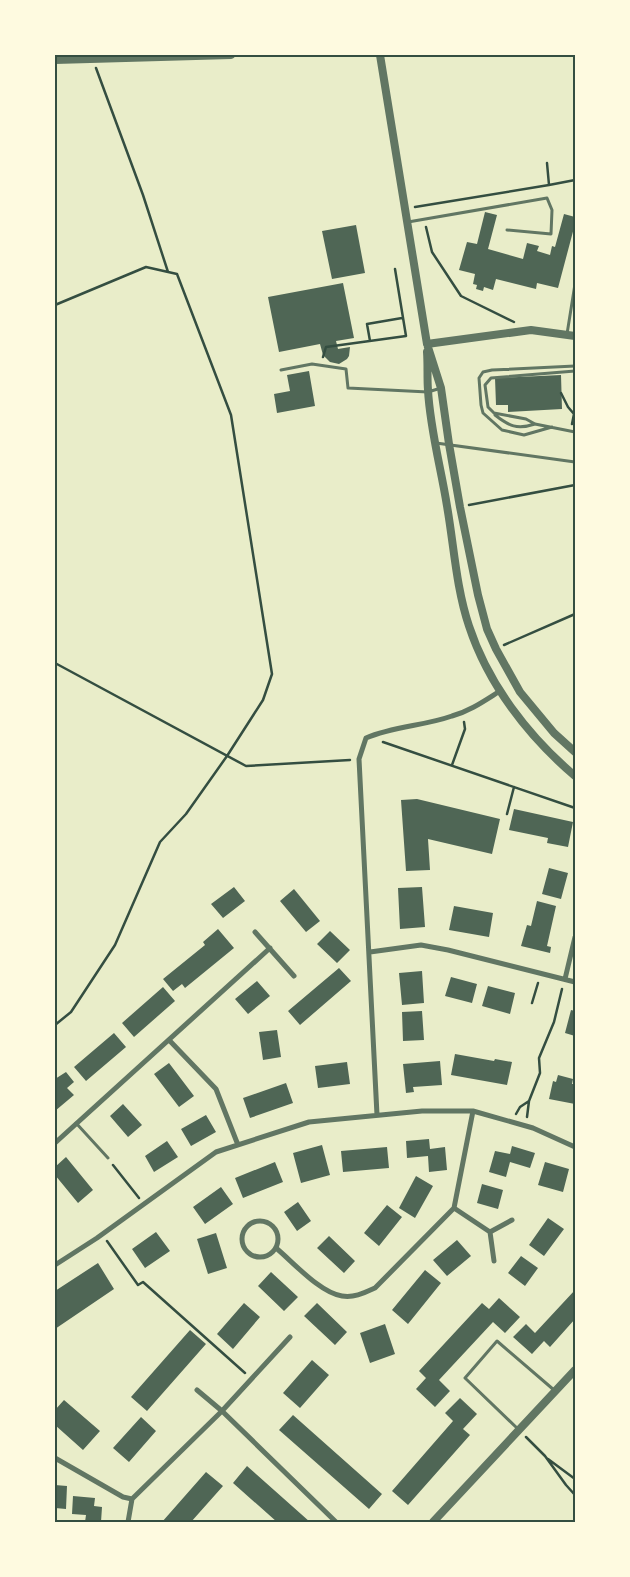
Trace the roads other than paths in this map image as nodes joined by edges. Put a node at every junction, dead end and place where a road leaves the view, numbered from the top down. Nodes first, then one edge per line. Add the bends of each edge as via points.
1 (231, 55) edge
2 (380, 55) edge
3 (57, 59) edge
4 (408, 222) junction
5 (506, 230) dead end
6 (575, 284) edge
7 (571, 336) edge
8 (427, 344) junction
9 (575, 366) edge
10 (281, 370) dead end
11 (575, 371) edge
12 (441, 388) junction
13 (428, 392) junction
14 (494, 414) junction
15 (535, 424) junction
16 (552, 427) junction
17 (573, 432) edge
18 (436, 443) junction
19 (449, 444) junction
20 (575, 462) edge
21 (500, 691) junction
22 (575, 752) edge
23 (575, 776) edge
24 (255, 932) dead end
25 (575, 937) edge
26 (270, 948) junction
27 (370, 952) junction
28 (294, 976) dead end
29 (565, 980) junction
30 (575, 982) edge
31 (169, 1040) junction
32 (473, 1110) junction
33 (377, 1115) junction
34 (76, 1124) junction
35 (55, 1143) edge
36 (238, 1145) junction
37 (575, 1147) edge
38 (108, 1158) road end
39 (454, 1208) junction
40 (512, 1220) dead end
41 (490, 1232) junction
42 (276, 1248) junction
43 (494, 1261) dead end
44 (55, 1265) edge
45 (290, 1337) dead end
46 (575, 1370) edge
47 (197, 1390) dead end
48 (555, 1391) junction
49 (222, 1411) junction
50 (519, 1430) junction
51 (55, 1458) edge
52 (132, 1499) junction
53 (128, 1522) edge
54 (336, 1522) edge
55 (433, 1522) edge

1 - 3 street
2 - 4 street
4 - 5 lane via 548,198 552,210 550,234
4 - 8 street
6 - 7 lane
7 - 8 street via 531,330
8 - 12 street
8 - 13 street
9 - 16 lane via 492,370 483,372 478,378 483,413 502,430 524,435
10 - 13 lane via 312,364 346,369 348,388
11 - 14 lane via 491,378 485,385 488,407
12 - 13 lane
12 - 19 street
13 - 18 street
14 - 15 lane via 526,419
14 - 15 lane via 506,424 524,428
15 - 16 lane
16 - 17 lane
18 - 19 lane
18 - 21 street via 458,582 467,617
19 - 20 lane
19 - 22 street via 487,629 520,692 554,733
21 - 23 street via 533,734
21 - 27 street via 451,717 366,738 360,759
24 - 26 street
25 - 29 street
26 - 28 street
26 - 31 street
27 - 29 street via 421,945
27 - 33 street
29 - 30 street
31 - 34 street
31 - 36 street via 216,1089
32 - 33 street via 422,1110
32 - 37 street via 526,1126
32 - 39 street
33 - 36 street via 309,1122
34 - 35 street
34 - 38 lane
36 - 44 street via 216,1152
39 - 41 street
39 - 42 street via 375,1288 360,1295 342,1296 323,1288
40 - 41 street
41 - 43 street
42 - 42 street via 265,1257 251,1256 242,1245 243,1230 254,1221 269,1223 278,1234
45 - 49 street
46 - 48 street
47 - 49 street
48 - 50 street
48 - 50 lane via 497,1341 465,1378
49 - 52 street
49 - 54 street
50 - 55 street
51 - 52 street
52 - 53 street

